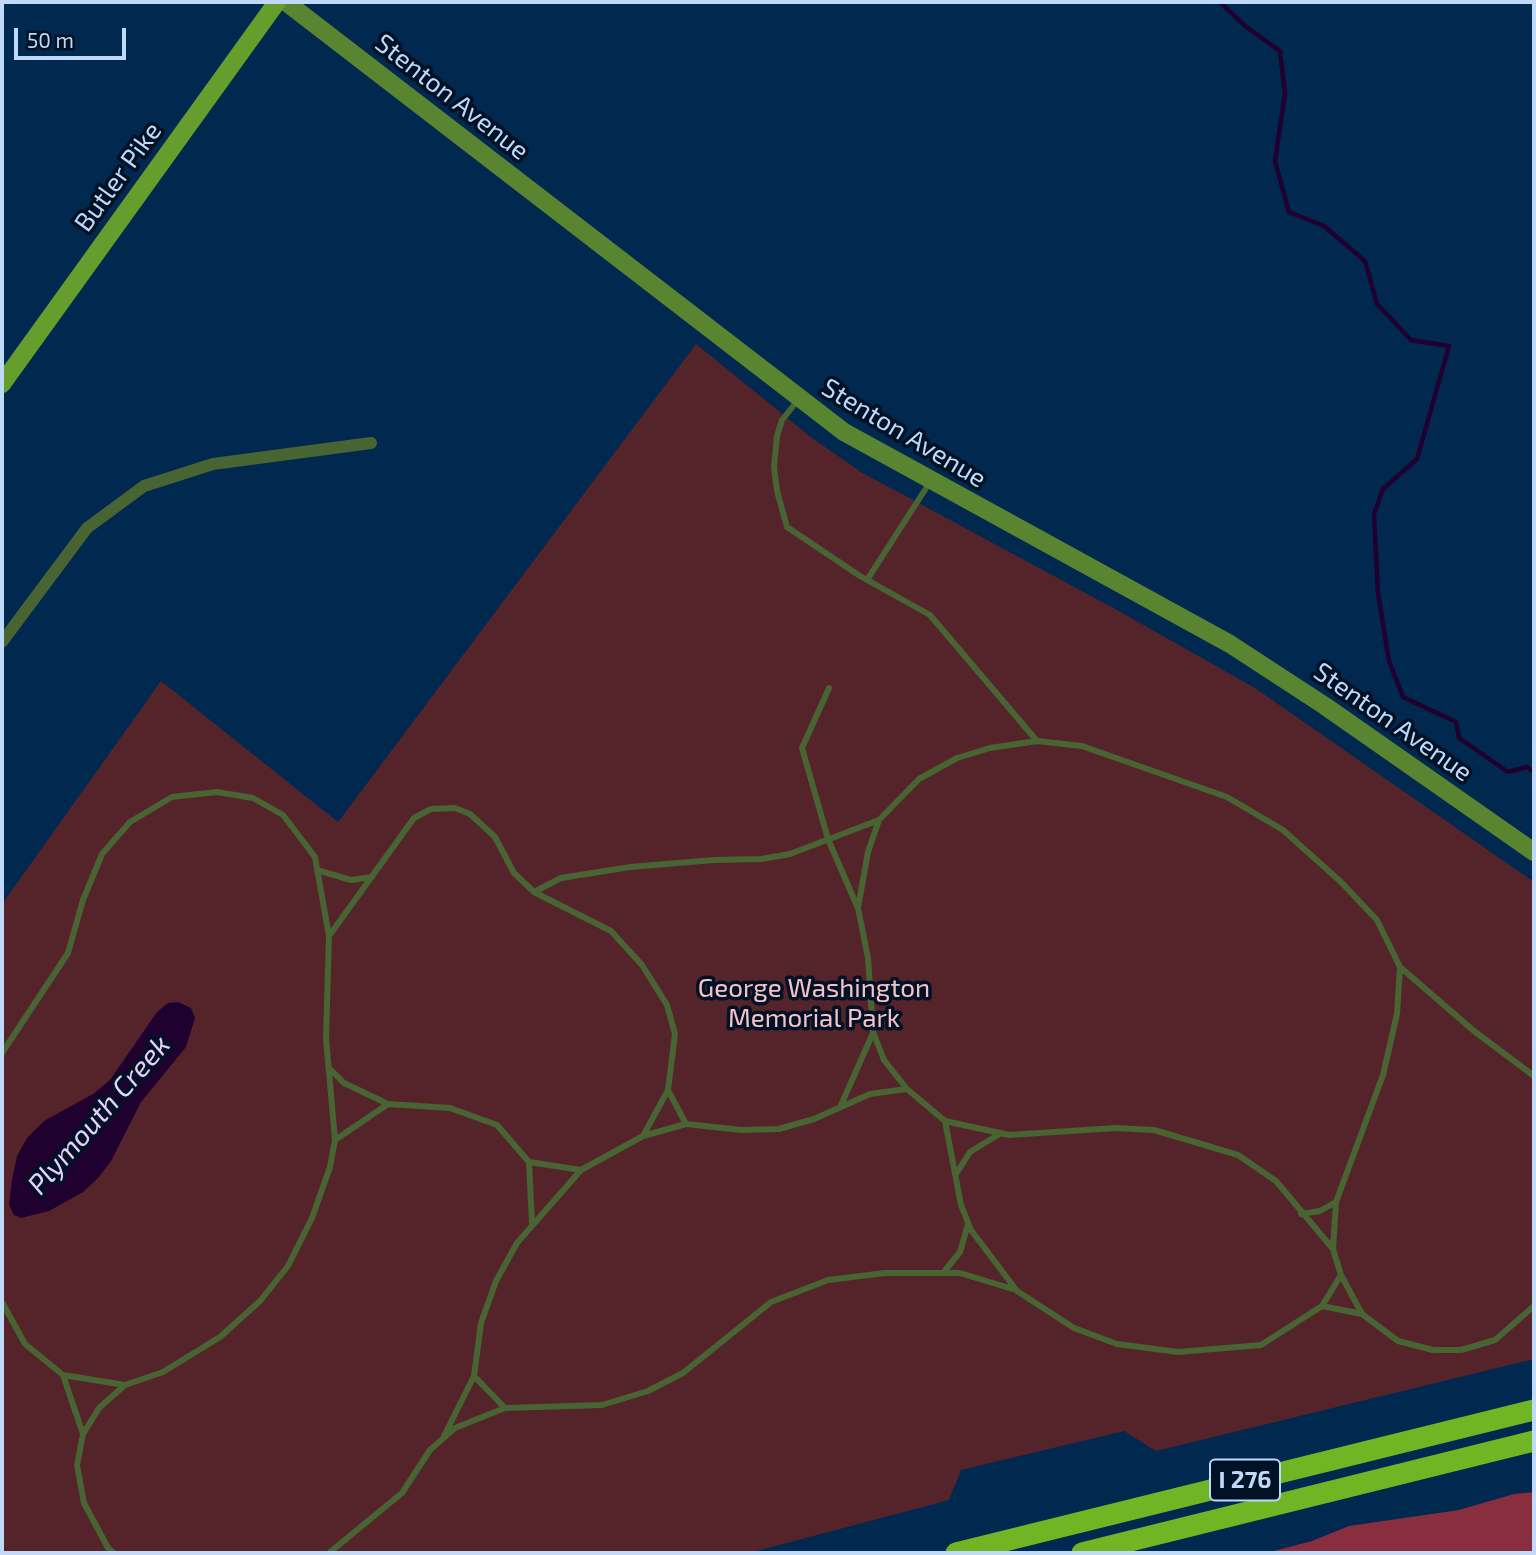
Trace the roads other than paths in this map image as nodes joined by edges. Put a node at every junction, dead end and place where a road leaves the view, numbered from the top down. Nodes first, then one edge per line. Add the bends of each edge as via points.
1 (277, 2) edge
2 (286, 2) edge
3 (2, 384) edge
4 (798, 400) junction
5 (372, 443) dead end
6 (930, 482) junction
7 (867, 580) junction
8 (2, 642) edge
9 (828, 688) dead end
10 (1037, 741) junction
11 (879, 821) junction
12 (828, 839) junction
13 (1534, 852) edge
14 (317, 870) junction
15 (372, 877) junction
16 (534, 892) junction
17 (858, 908) junction
18 (329, 936) junction
19 (1400, 967) junction
20 (873, 1032) junction
21 (2, 1053) edge
22 (330, 1068) junction
23 (1534, 1076) edge
24 (907, 1089) junction
25 (667, 1090) junction
26 (388, 1104) junction
27 (841, 1105) junction
28 (946, 1121) junction
29 (686, 1124) junction
30 (1001, 1133) junction
31 (643, 1136) junction
32 (335, 1140) junction
33 (530, 1162) junction
34 (581, 1170) junction
35 (955, 1175) junction
36 (1336, 1202) junction
37 (1301, 1214) junction
38 (532, 1224) junction
39 (968, 1224) junction
40 (1333, 1250) junction
41 (943, 1273) junction
42 (1341, 1275) junction
43 (1017, 1291) junction
44 (2, 1302) edge
45 (1322, 1306) junction
46 (1534, 1306) edge
47 (1362, 1314) junction
48 (63, 1375) junction
49 (474, 1376) junction
50 (125, 1385) junction
51 (505, 1408) junction
52 (1534, 1410) edge
53 (83, 1434) junction
54 (443, 1438) junction
55 (1534, 1441) edge
56 (114, 1553) edge
57 (329, 1553) edge
58 (956, 1553) edge
59 (1082, 1553) edge

1 - 3 main road, Butler Pike
2 - 4 main road, Stenton Avenue
4 - 6 main road, Stenton Avenue via 862,444
4 - 7 lane via 782,420 774,467 787,527
5 - 8 street via 213,464 144,486 87,527
6 - 7 lane
6 - 13 main road, Stenton Avenue via 1262,663
7 - 10 lane via 930,615
9 - 12 lane via 802,748
10 - 11 lane via 957,758 919,779
10 - 19 lane via 1082,746 1179,779 1227,797 1283,830 1377,920
11 - 12 lane
11 - 17 lane
12 - 16 lane via 790,854 761,859 654,865 561,878
12 - 17 lane
14 - 15 lane via 351,880
14 - 18 lane
14 - 21 lane via 315,857 289,822 253,798 217,792 172,797 130,822 102,854 68,953
15 - 16 lane via 414,818 431,809 455,808 470,814 495,837 514,873
15 - 18 lane
16 - 25 lane via 611,932 642,965 667,1005 675,1034
17 - 20 lane
18 - 22 lane
19 - 23 lane
19 - 36 lane via 1397,1014 1383,1075
20 - 24 lane via 884,1060
20 - 27 lane
22 - 26 lane via 344,1083
22 - 32 lane
24 - 27 lane via 870,1094
24 - 28 lane
25 - 29 lane
25 - 31 lane
26 - 32 lane
26 - 33 lane via 450,1108 497,1125
27 - 29 lane via 779,1129
28 - 30 lane
28 - 35 lane
29 - 31 lane
30 - 35 lane via 970,1152
30 - 37 lane via 1116,1128 1154,1130 1200,1142 1238,1155 1276,1181
31 - 34 lane
32 - 50 lane via 312,1218 288,1266 260,1301 220,1337 163,1372
33 - 34 lane
33 - 38 lane
34 - 38 lane
35 - 39 lane
36 - 37 lane
36 - 40 lane
37 - 40 lane
38 - 49 lane via 496,1281 481,1323
39 - 41 lane via 960,1252
39 - 43 lane
40 - 42 lane
41 - 43 lane via 960,1273
41 - 51 lane via 885,1273 828,1280 771,1302 684,1373 649,1391 603,1405
42 - 45 lane
42 - 47 lane
43 - 45 lane via 1074,1328 1117,1344 1178,1352 1261,1345
44 - 48 lane via 25,1344
45 - 47 lane
46 - 47 lane via 1495,1340 1461,1350 1433,1350 1398,1340
48 - 50 lane
48 - 53 lane
49 - 51 lane
49 - 54 lane
50 - 53 lane via 99,1408
51 - 54 lane via 455,1428
52 - 58 highway, I 276
53 - 56 lane via 77,1465 84,1503
54 - 57 lane via 402,1493
55 - 59 highway, I 276

